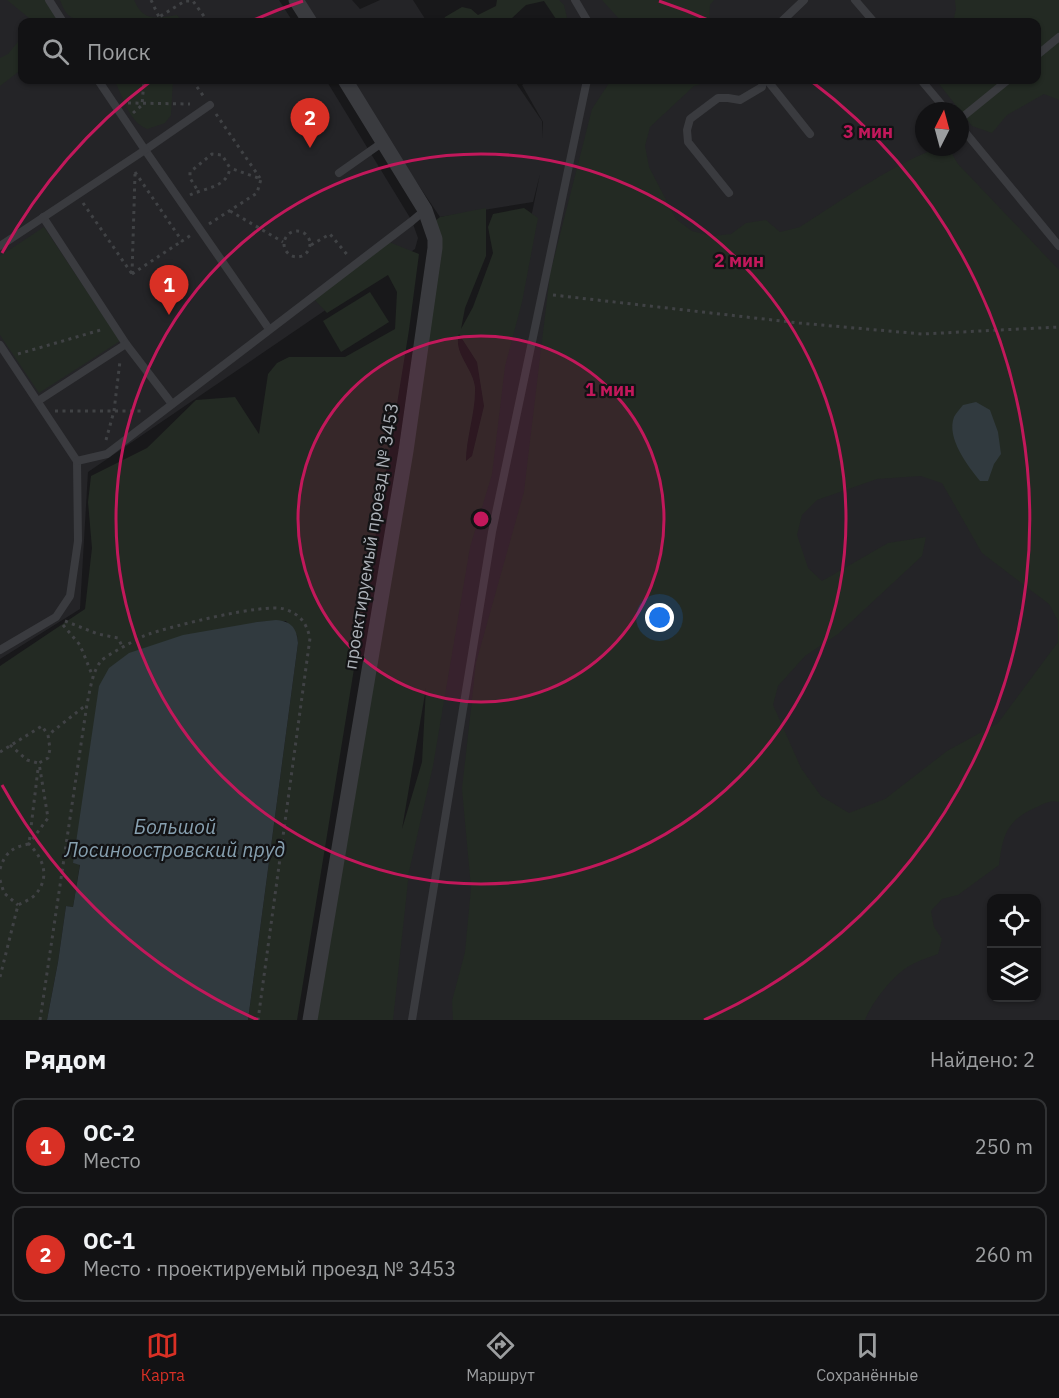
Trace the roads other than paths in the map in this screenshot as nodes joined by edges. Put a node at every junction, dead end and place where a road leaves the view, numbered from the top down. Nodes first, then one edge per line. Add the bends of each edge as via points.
1 (49, 0) edge
2 (296, 0) edge
3 (576, 0) edge
4 (804, 0) edge
5 (855, 0) edge
6 (60, 18) edge
7 (307, 18) edge
8 (586, 18) edge
9 (785, 18) edge
10 (871, 18) edge
11 (1059, 37) edge
12 (1041, 52) edge
13 (101, 84) edge
14 (347, 84) edge
15 (586, 84) edge
16 (763, 84) edge
17 (768, 84) edge
18 (924, 84) edge
19 (1003, 84) edge
20 (939, 102) edge
21 (210, 105) road end
22 (969, 112) edge
23 (810, 134) dead end
24 (969, 137) edge
25 (383, 142) junction
26 (145, 150) junction
27 (339, 173) dead end
28 (729, 193) dead end
29 (424, 210) junction
30 (43, 217) junction
31 (0, 246) edge
32 (1059, 246) edge
33 (269, 329) junction
34 (0, 345) edge
35 (124, 345) junction
36 (38, 401) junction
37 (171, 404) junction
38 (77, 460) junction
39 (0, 650) edge
40 (310, 1020) edge
41 (412, 1020) edge

1 - 6 lane
2 - 7 street
3 - 8 lane
4 - 9 lane
5 - 10 lane
11 - 12 lane
13 - 26 lane
14 - 25 street, проектируемый проезд № 3453
15 - 41 lane via 492,532
16 - 28 lane via 740,100 718,99 690,119 688,142
17 - 23 lane
18 - 20 lane
19 - 22 lane
21 - 26 lane
24 - 32 lane
25 - 27 lane
25 - 29 street, проектируемый проезд № 3453
26 - 30 lane
26 - 33 lane
29 - 33 lane
29 - 40 street, проектируемый проезд № 3453 via 435,239 406,451
30 - 31 lane
30 - 35 lane
33 - 37 lane
34 - 36 lane
35 - 36 lane
35 - 37 lane
36 - 38 lane
37 - 38 lane via 107,454
38 - 39 lane via 78,541 70,596 56,617

